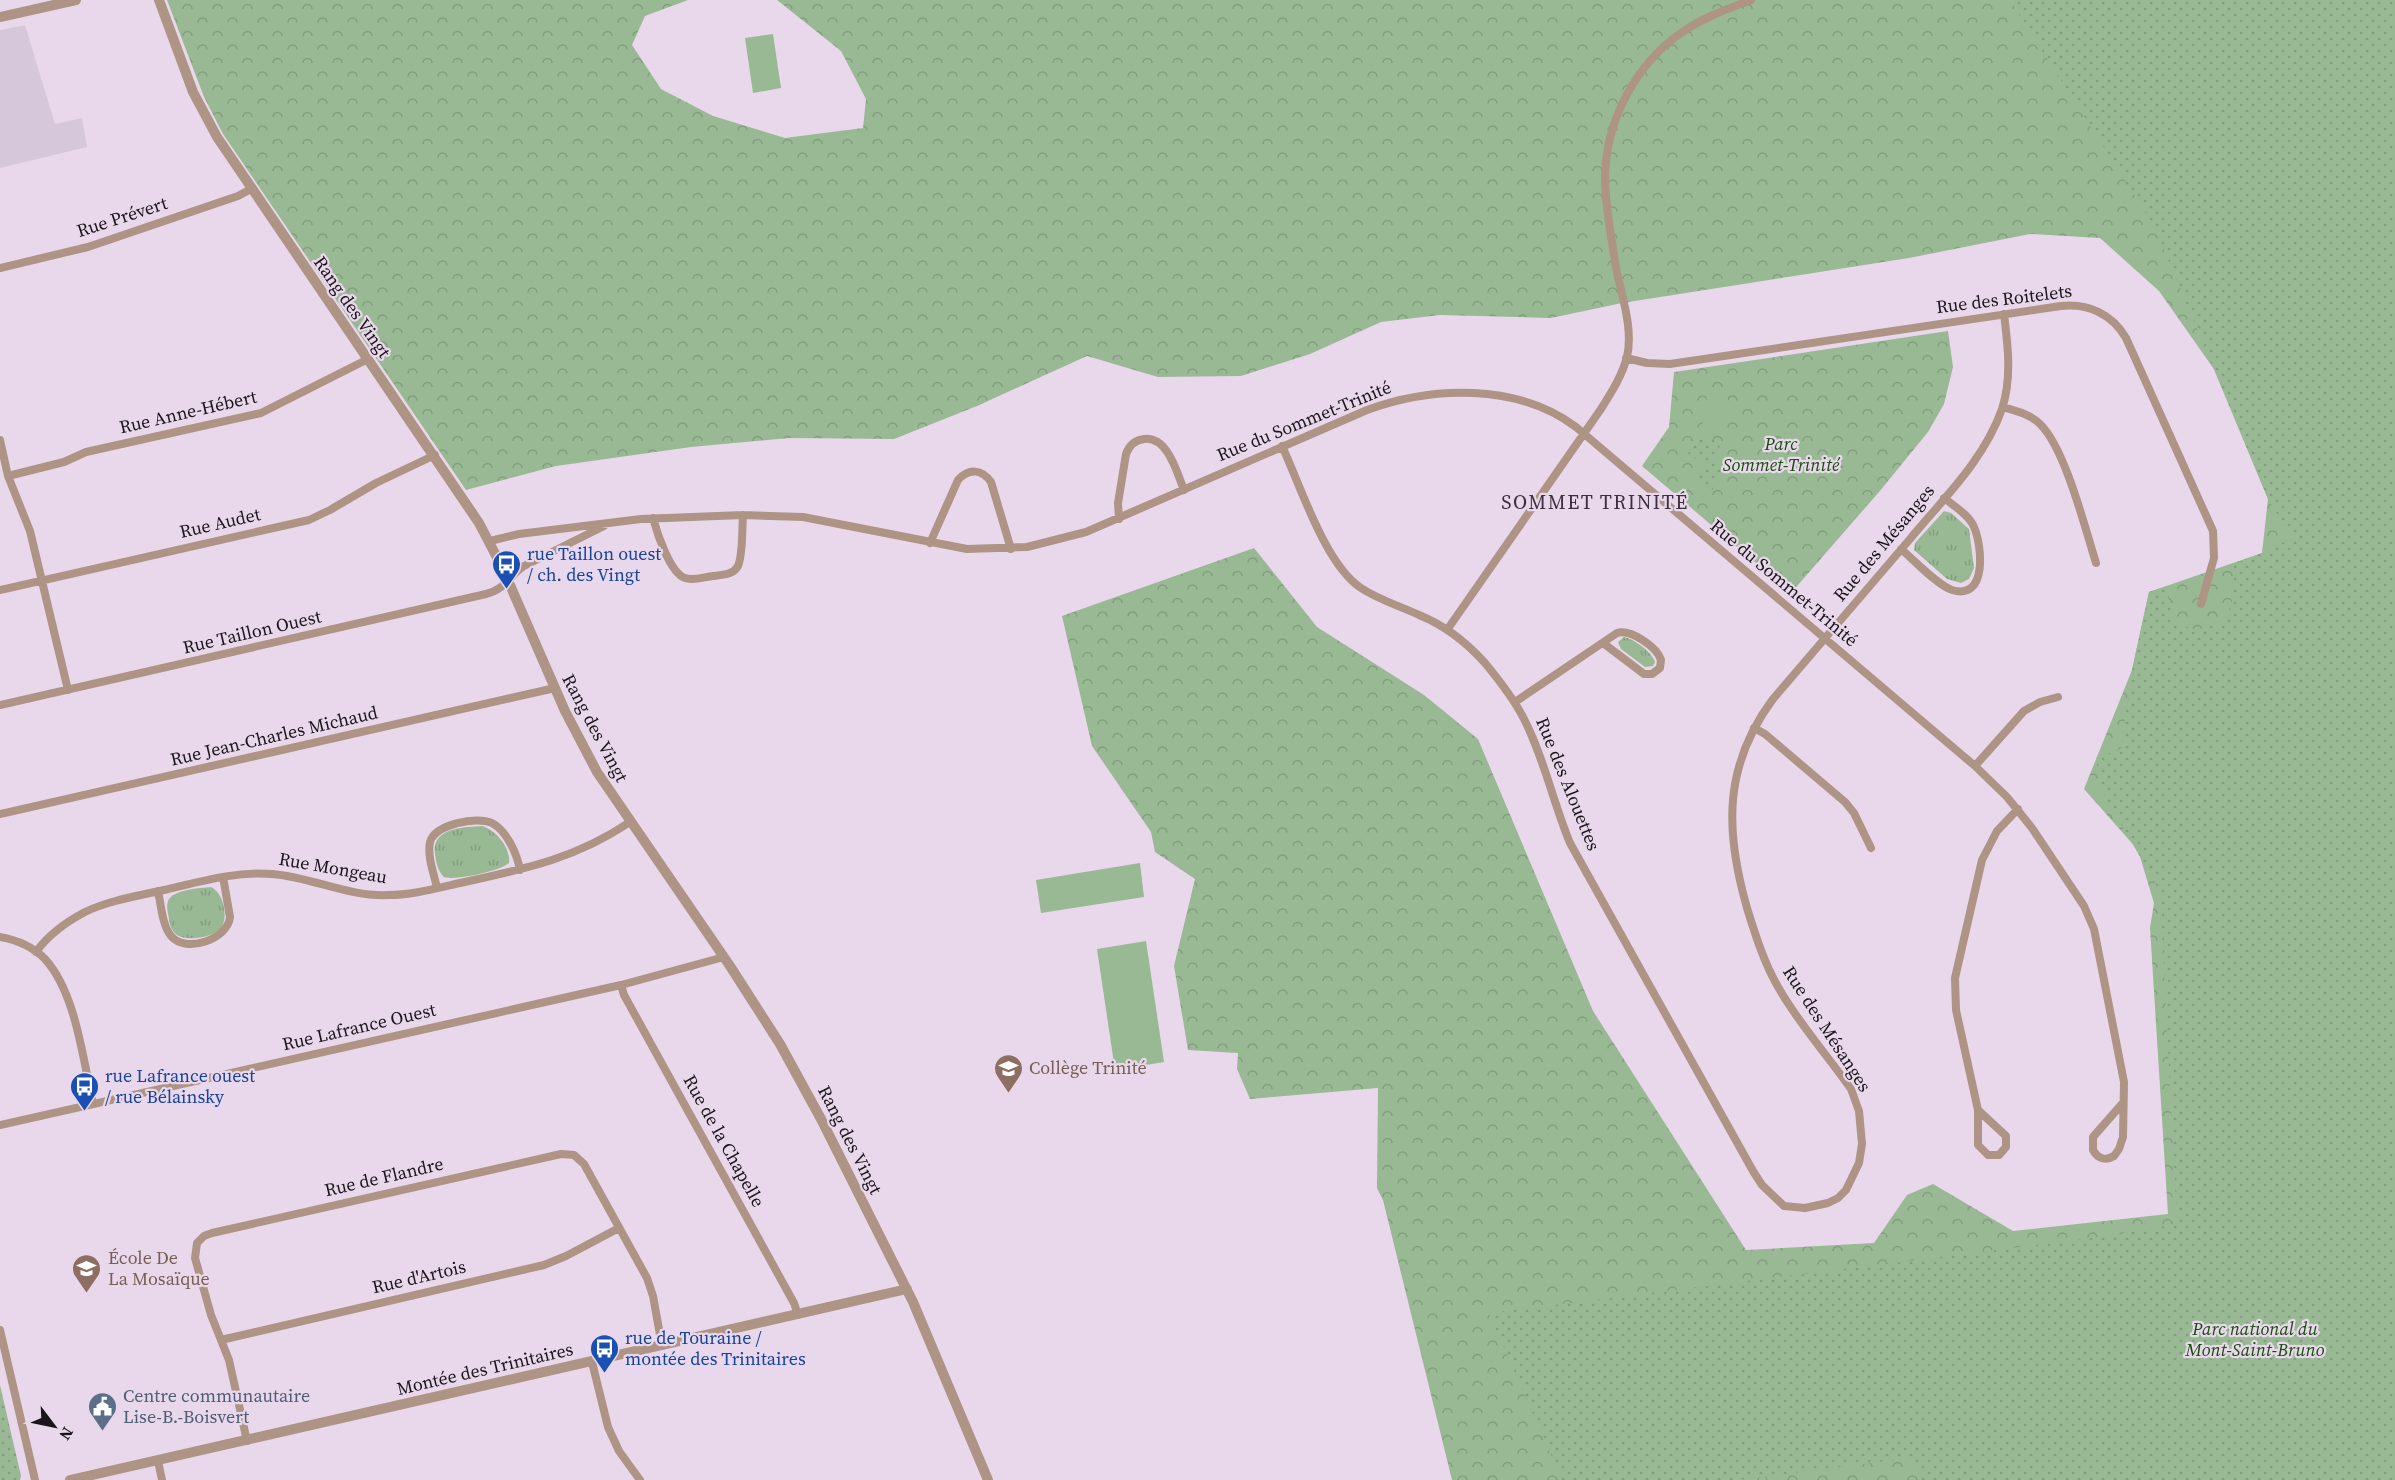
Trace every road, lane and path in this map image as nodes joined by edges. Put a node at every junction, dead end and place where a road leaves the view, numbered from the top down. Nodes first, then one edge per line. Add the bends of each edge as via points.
1 (76, 0) edge
2 (159, 0) edge
3 (1750, 0) edge
4 (0, 17) edge
5 (250, 189) junction
6 (0, 268) edge
7 (2004, 314) junction
8 (1626, 358) junction
9 (368, 359) junction
10 (2003, 406) junction
11 (1583, 434) junction
12 (0, 440) edge
13 (1282, 446) junction
14 (435, 456) junction
15 (8, 476) junction
16 (1184, 489) junction
17 (1944, 498) junction
18 (743, 515) junction
19 (653, 518) junction
20 (1119, 519) junction
21 (618, 521) junction
22 (490, 541) junction
23 (930, 543) junction
24 (1011, 549) junction
25 (1901, 549) junction
26 (2096, 563) dead end
27 (43, 580) junction
28 (508, 582) junction
29 (0, 590) edge
30 (2201, 604) dead end
31 (1447, 630) junction
32 (1825, 639) junction
33 (1603, 643) junction
34 (555, 688) junction
35 (68, 690) junction
36 (2058, 697) dead end
37 (1515, 702) junction
38 (0, 705) edge
39 (1754, 728) junction
40 (1975, 766) junction
41 (2018, 809) junction
42 (0, 814) edge
43 (630, 822) junction
44 (1871, 848) dead end
45 (520, 870) junction
46 (223, 878) junction
47 (437, 888) junction
48 (158, 891) junction
49 (0, 936) edge
50 (36, 952) junction
51 (724, 957) junction
52 (621, 985) junction
53 (93, 1104) junction
54 (2122, 1104) junction
55 (1978, 1110) junction
56 (0, 1125) edge
57 (1798, 1208) joint
58 (619, 1228) junction
59 (907, 1289) junction
60 (798, 1315) junction
61 (0, 1330) edge
62 (221, 1340) junction
63 (662, 1346) junction
64 (592, 1362) junction
65 (247, 1441) junction
66 (158, 1461) junction
67 (35, 1480) edge
68 (70, 1480) edge
69 (162, 1480) edge
70 (640, 1480) edge
71 (988, 1480) edge

1 - 4 street
2 - 5 street, Rang des Vingt via 198,102
3 - 8 street via 1703,20 1668,44 1637,80 1615,122 1607,152 1606,192 1627,327
5 - 6 street, Rue Prévert via 88,247
5 - 9 street, Rang des Vingt
7 - 8 street, Rue des Roitelets via 1670,364
7 - 10 street, Rue des Mésanges via 2009,365
7 - 30 street, Rue des Roitelets via 2078,306 2106,316 2123,333 2214,535 2214,558
8 - 11 street via 1609,396
9 - 14 street, Rang des Vingt
9 - 15 street, Rue Anne-Hébert via 261,413 86,452 64,462
10 - 17 street, Rue des Mésanges via 1983,450
10 - 26 street via 2032,418 2051,437 2073,488
11 - 13 street, Rue du Sommet-Trinité via 1557,416 1525,403 1448,391 1380,405
11 - 31 street
11 - 32 street, Rue du Sommet-Trinité
12 - 15 street
13 - 16 street, Rue du Sommet-Trinité
13 - 31 street, Rue des Alouettes via 1331,556 1345,574 1378,598
14 - 22 street, Rang des Vingt
14 - 27 street, Rue Audet via 309,520
15 - 27 street via 28,525
16 - 20 street, Rue du Sommet-Trinité
16 - 20 street via 1162,446 1150,439 1137,441 1126,454
17 - 25 street, Rue des Mésanges
17 - 25 street via 1974,527 1981,569 1976,582 1965,590 1950,589
18 - 19 street, Rue du Sommet-Trinité
18 - 19 street via 736,568 726,574 691,579 675,570
18 - 23 street, Rue du Sommet-Trinité via 803,518
19 - 21 street, Rue du Sommet-Trinité
20 - 24 street, Rue du Sommet-Trinité via 1065,539
21 - 22 street, Rue du Sommet-Trinité
21 - 28 street, Rue du Sommet-Trinité via 524,566
22 - 28 street, Rang des Vingt
23 - 24 street, Rue du Sommet-Trinité via 967,549
23 - 24 street via 958,480 975,471 991,482
25 - 32 street, Rue des Mésanges
27 - 29 street, Rue Audet
27 - 35 street
28 - 34 street, Rang des Vingt
28 - 35 street, Rue Taillon Ouest via 496,591 464,601
31 - 37 street, Rue des Alouettes via 1475,652
32 - 39 street, Rue des Mésanges via 1773,699
32 - 40 street, Rue du Sommet-Trinité
33 - 33 street via 1644,674 1660,668 1658,653 1630,633 1620,632
33 - 37 street
34 - 42 street, Rue Jean-Charles Michaud
34 - 43 street, Rang des Vingt via 591,763
35 - 38 street, Rue Taillon Ouest
36 - 40 street via 2024,711
37 - 57 street, Rue des Alouettes via 1537,749 1570,843 1732,1135 1762,1185 1781,1204
39 - 44 street via 1845,802
39 - 57 street, Rue des Mésanges via 1732,803 1737,870 1768,969 1782,995 1851,1089 1862,1132 1860,1157 1844,1193 1828,1203
40 - 41 street, Rue du Sommet-Trinité
41 - 54 street, Rue du Sommet-Trinité via 2092,923 2123,1072
41 - 55 street via 1996,831 1982,860 1955,978 1956,1010
43 - 45 street, Rue Mongeau via 582,850
43 - 51 street, Rang des Vingt
45 - 47 street, Rue Mongeau
45 - 47 street via 512,848 492,823 476,821 448,826 436,832 430,844
46 - 47 street, Rue Mongeau via 271,874 382,895
46 - 48 street, Rue Mongeau
46 - 48 street via 230,923 220,935 201,942 181,943 170,935
48 - 50 street, Rue Mongeau via 86,912 54,933
49 - 50 street
50 - 53 street via 49,964 65,993
51 - 52 street, Rue Lafrance Ouest
51 - 59 street, Rang des Vingt via 797,1075
52 - 53 street, Rue Lafrance Ouest
52 - 60 street, Rue de la Chapelle
53 - 56 street, Rue Lafrance Ouest
54 - 54 street, Rue du Sommet-Trinité via 2093,1137 2093,1150 2101,1158 2112,1157 2120,1149
55 - 55 street via 1979,1147 1988,1155 1999,1155 2006,1147 2006,1136
58 - 62 street, Rue d'Artois via 544,1265
58 - 62 street, Rue de Flandre via 582,1161 564,1153 210,1233 199,1240 194,1255
58 - 63 street, Rue de Flandre via 651,1290
59 - 60 street, Montée des Trinitaires
59 - 71 street, Rang des Vingt
60 - 63 street, Montée des Trinitaires
61 - 67 street
62 - 65 street, Rue de Flandre
63 - 64 street, Montée des Trinitaires
64 - 65 street, Montée des Trinitaires
64 - 70 street via 608,1427
65 - 66 street, Montée des Trinitaires
66 - 68 street, Montée des Trinitaires
66 - 69 street

